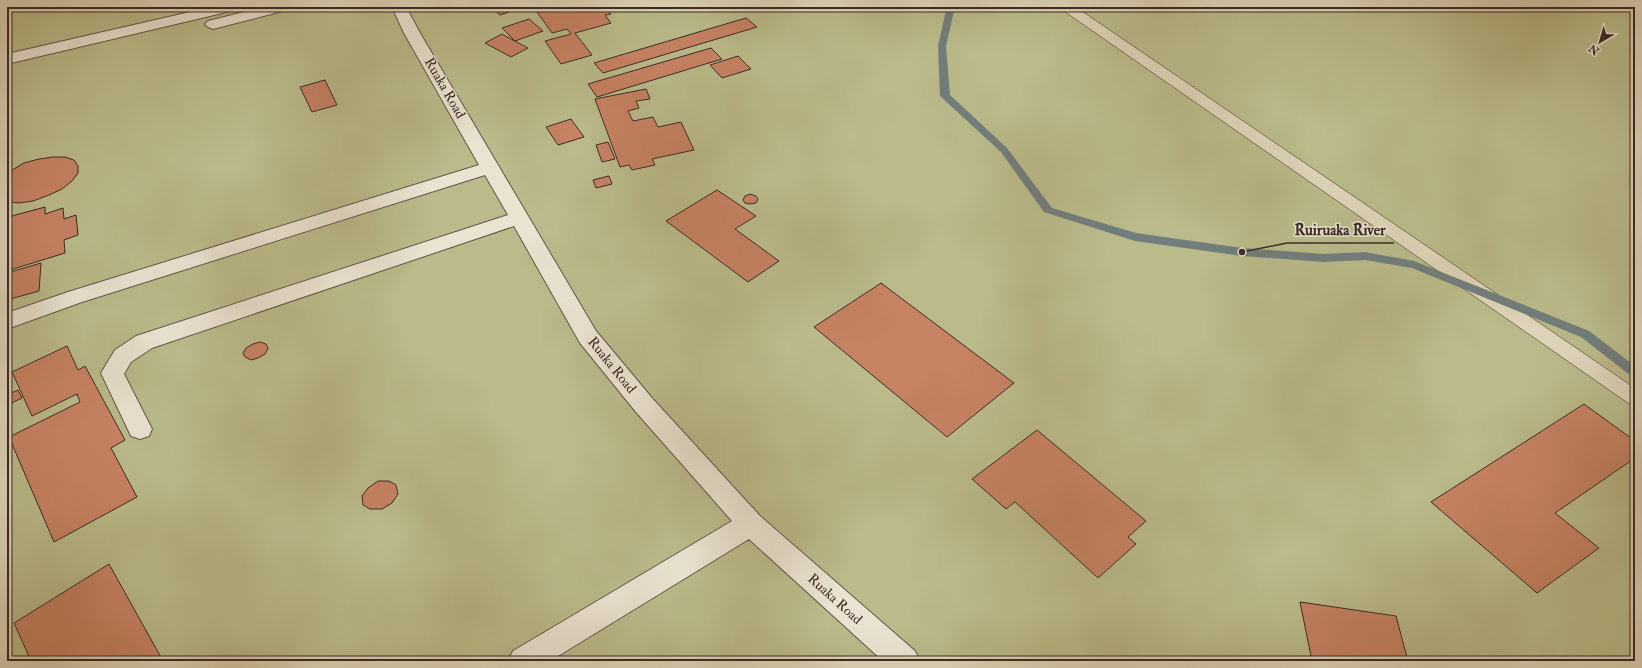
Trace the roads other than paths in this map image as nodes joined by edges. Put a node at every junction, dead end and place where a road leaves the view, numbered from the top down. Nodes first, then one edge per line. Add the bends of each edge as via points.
1 (182, 7) edge
2 (231, 7) edge
3 (282, 7) edge
4 (399, 7) edge
5 (130, 45) dead end
6 (7, 48) edge
7 (7, 59) edge
8 (491, 168) junction
9 (519, 218) junction
10 (7, 321) edge
11 (140, 429) dead end
12 (751, 524) junction
13 (524, 661) edge
14 (905, 661) edge

1 - 6 street
2 - 7 street
3 - 5 street
4 - 8 street, Ruaka Road
8 - 9 street, Ruaka Road
8 - 10 street via 75,297
9 - 11 street via 144,342 123,356 112,373
9 - 12 street, Ruaka Road via 588,337 644,405
12 - 13 street
12 - 14 street, Ruaka Road

